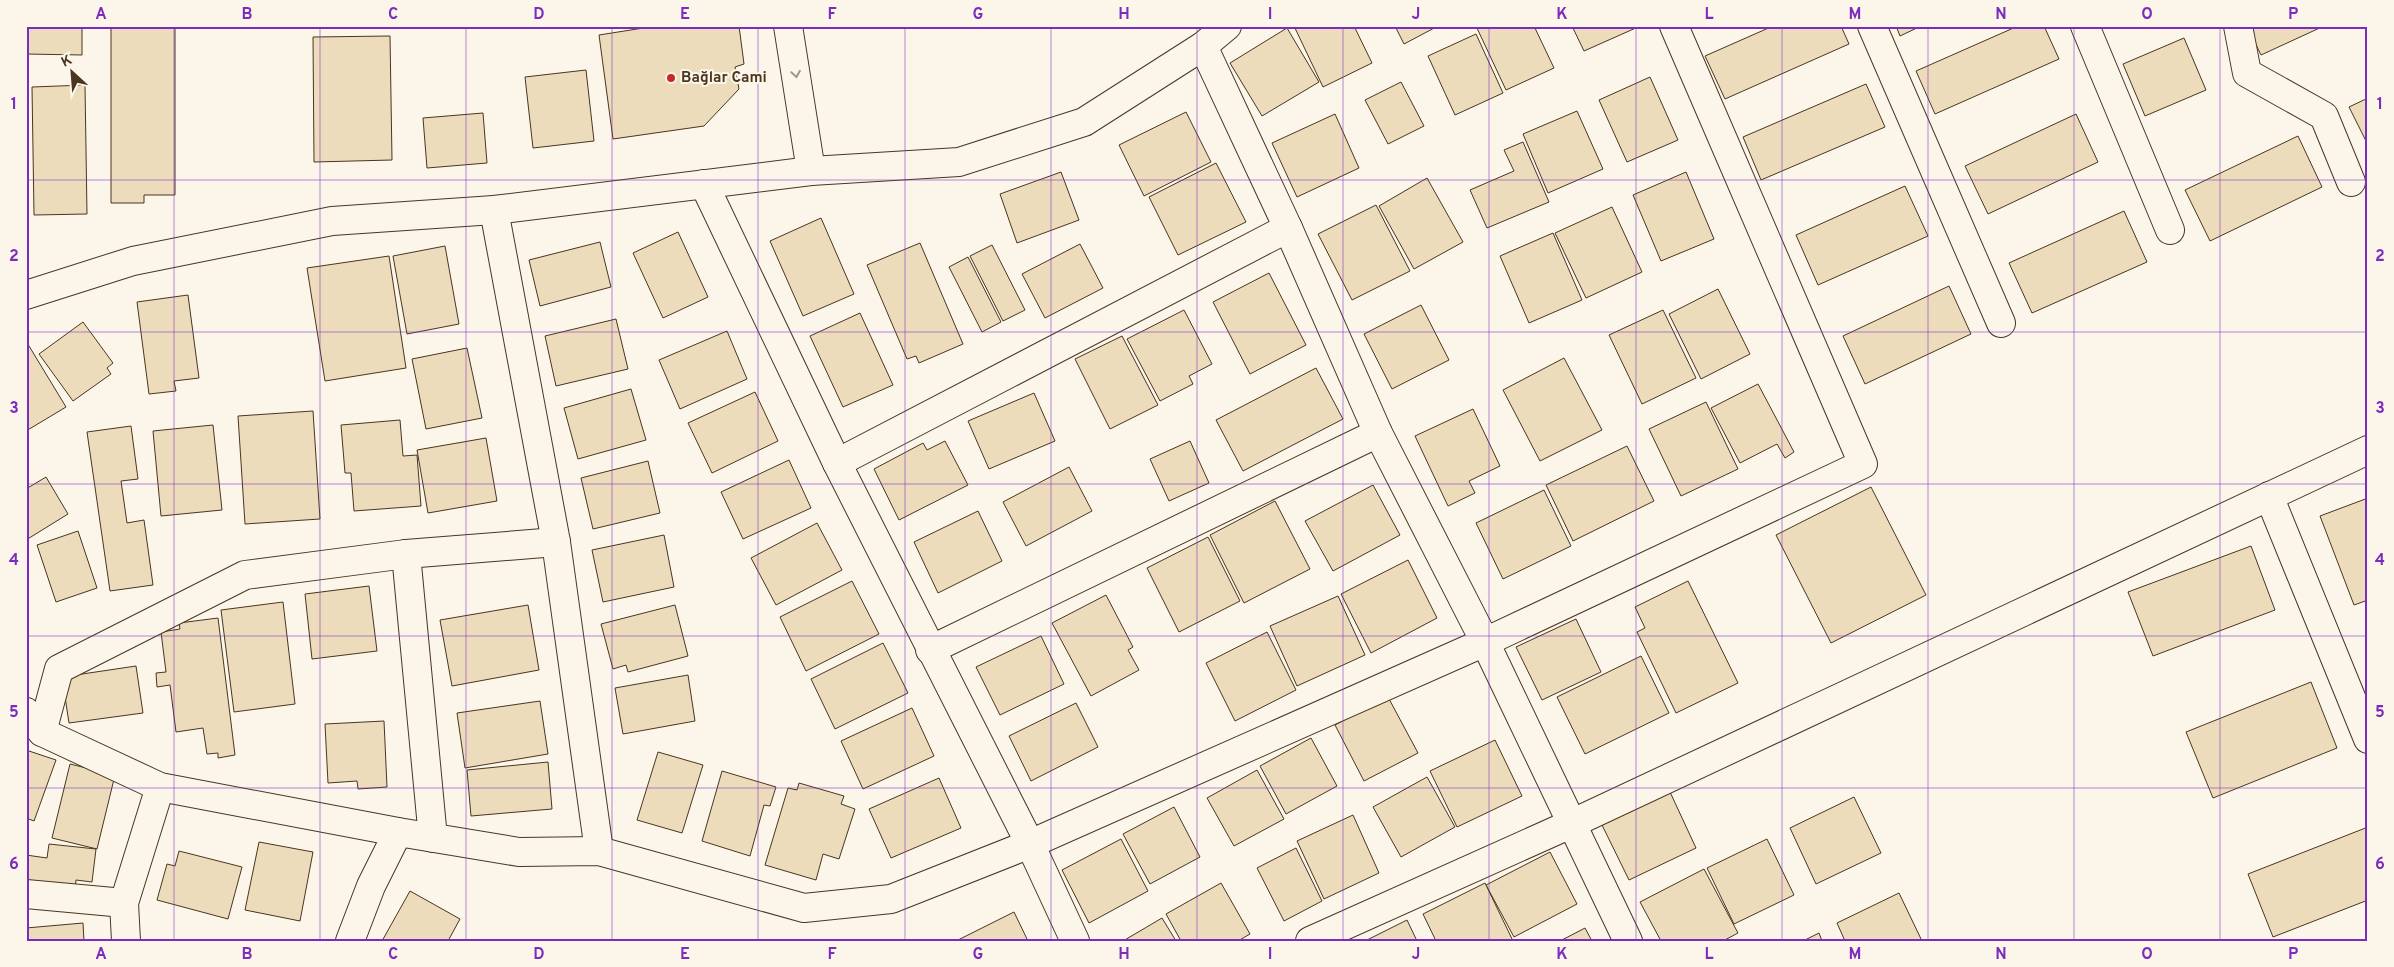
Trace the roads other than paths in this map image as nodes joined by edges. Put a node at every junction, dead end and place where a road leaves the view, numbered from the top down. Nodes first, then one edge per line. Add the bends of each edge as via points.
1 (788, 26) edge
2 (1227, 26) edge
3 (1674, 26) edge
4 (1872, 26) edge
5 (2085, 26) edge
6 (2238, 26) edge
7 (1203, 46) junction
8 (811, 171) junction
9 (2351, 182) dead end
10 (704, 184) junction
11 (494, 210) junction
12 (1288, 228) junction
13 (2170, 230) dead end
14 (26, 295) edge
15 (2001, 323) dead end
16 (1378, 433) junction
17 (2368, 450) edge
18 (837, 463) junction
19 (2269, 496) junction
20 (556, 542) junction
21 (406, 554) junction
22 (1485, 642) junction
23 (930, 650) junction
24 (34, 722) edge
25 (2368, 739) edge
26 (160, 787) junction
27 (1573, 823) junction
28 (398, 832) junction
29 (432, 838) junction
30 (1030, 844) junction
31 (599, 851) junction
32 (26, 894) edge
33 (124, 904) junction
34 (126, 941) edge
35 (350, 941) edge
36 (1075, 941) edge
37 (1310, 941) edge
38 (1628, 941) edge

1 -> 8 street
2 - 7 street
3 - 22 street via 1863,464
4 - 15 street
5 - 13 street
6 - 9 street via 2247,73 2324,116
7 - 8 street via 1084,122 959,162
7 - 12 street
8 - 10 street
10 - 11 street
10 - 18 street
11 - 14 street via 332,221 133,261
11 - 20 street
12 - 16 street
12 - 18 street
16 - 22 street
16 - 23 street
17 - 19 street
18 - 23 street
19 - 25 street
19 - 27 street
20 - 21 street
20 - 31 street
21 - 24 street via 245,575 59,669
21 - 29 street
22 - 27 street
22 - 30 street
23 - 30 street
24 - 26 street
26 - 28 street
26 - 33 street
27 - 37 street
27 - 38 street
28 - 29 street
28 - 35 street via 371,886
29 - 31 street via 519,852
30 - 31 street via 891,899 804,908
30 - 36 street
32 - 33 street
33 - 34 street

